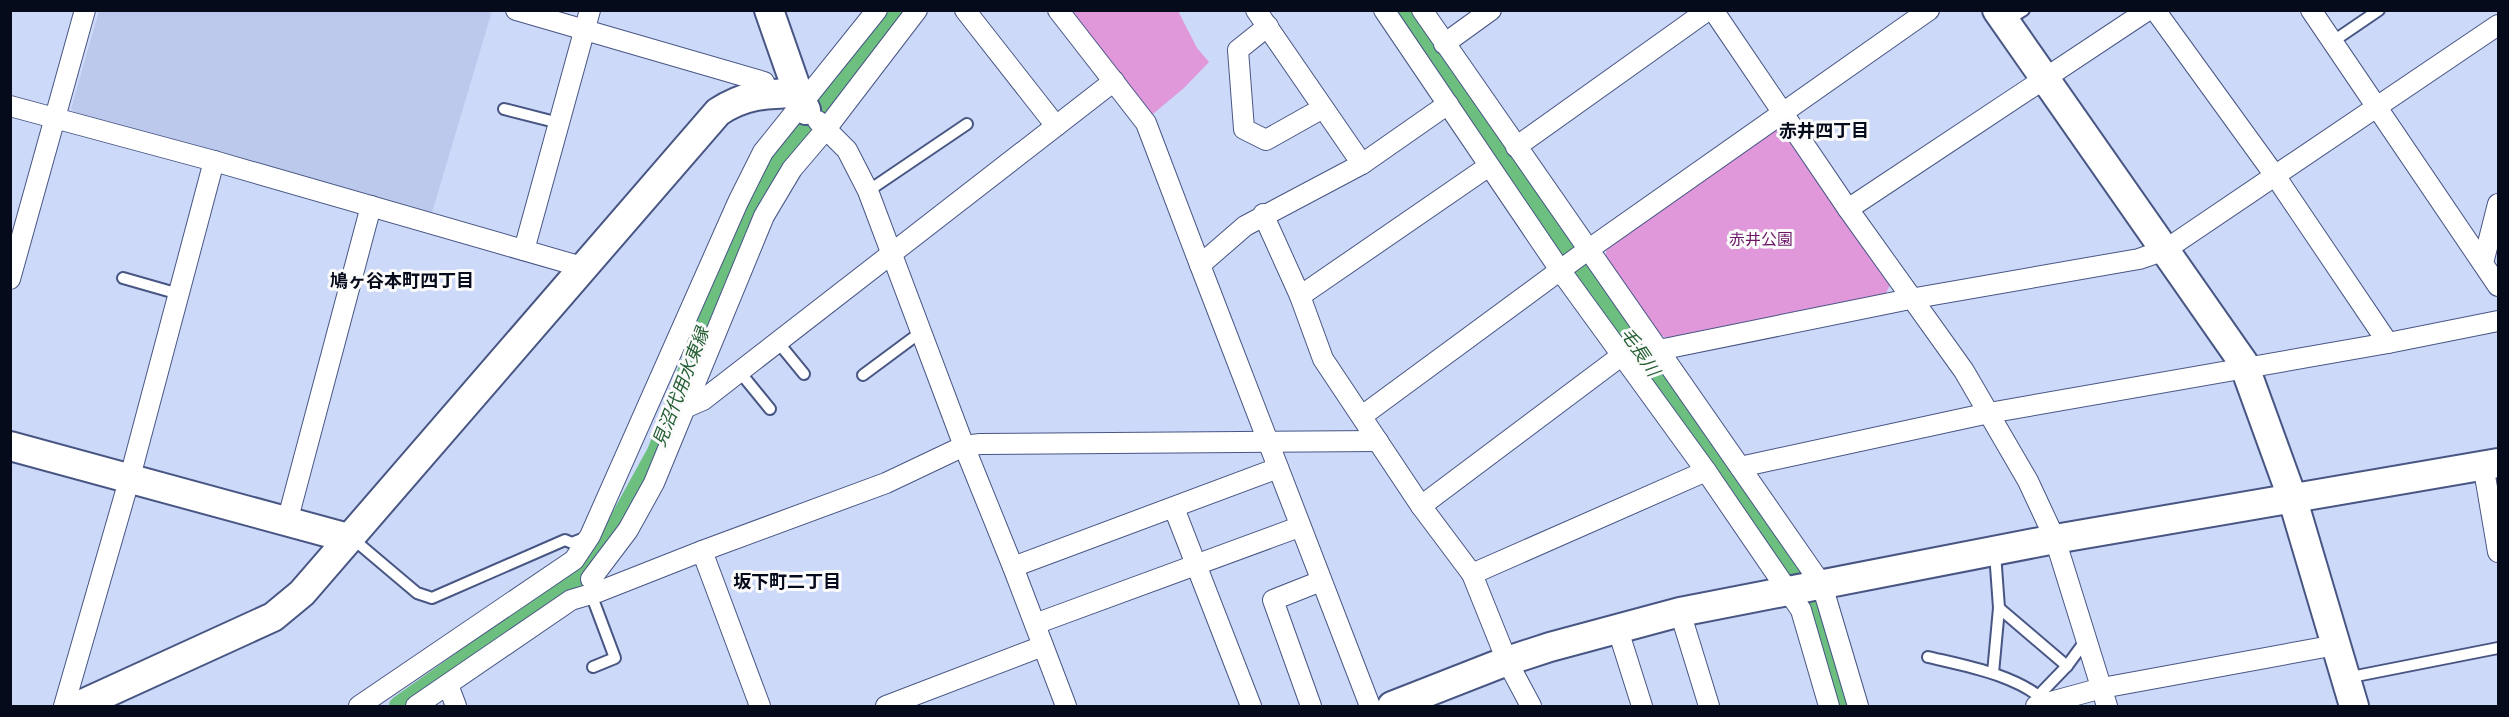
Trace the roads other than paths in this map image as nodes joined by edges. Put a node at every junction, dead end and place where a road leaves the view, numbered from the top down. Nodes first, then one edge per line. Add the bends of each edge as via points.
1 (85, 10) edge
2 (516, 10) edge
3 (590, 10) edge
4 (769, 10) edge
5 (877, 10) edge
6 (917, 10) edge
7 (965, 10) edge
8 (1059, 10) edge
9 (1384, 10) edge
10 (1422, 10) edge
11 (1491, 10) edge
12 (1708, 10) edge
13 (1713, 10) edge
14 (1929, 10) edge
15 (2148, 10) edge
16 (2155, 10) edge
17 (2311, 10) edge
18 (2379, 10) edge
19 (2009, 14) edge
20 (1262, 15) edge
21 (2499, 25) edge
22 (585, 31) junction
23 (2332, 42) junction
24 (1444, 44) junction
25 (2045, 79) junction
26 (1114, 81) junction
27 (768, 94) junction
28 (1448, 104) junction
29 (10, 106) edge
30 (1323, 108) junction
31 (2376, 108) junction
32 (504, 109) dead end
33 (808, 109) junction
34 (1782, 114) junction
35 (56, 118) junction
36 (559, 123) junction
37 (967, 124) dead end
38 (1056, 126) junction
39 (1516, 147) junction
40 (214, 161) junction
41 (1362, 164) junction
42 (1489, 165) junction
43 (2276, 177) junction
44 (868, 191) junction
45 (2499, 204) edge
46 (371, 207) junction
47 (1848, 209) junction
48 (1263, 214) junction
49 (1589, 249) junction
50 (524, 250) junction
51 (2165, 250) junction
52 (892, 252) junction
53 (2483, 263) junction
54 (1200, 265) junction
55 (582, 267) junction
56 (1560, 270) junction
57 (123, 278) dead end
58 (10, 279) edge
59 (2499, 286) edge
60 (179, 294) junction
61 (1300, 296) junction
62 (1910, 299) junction
63 (2499, 321) edge
64 (921, 332) junction
65 (777, 341) junction
66 (2388, 343) junction
67 (1659, 350) junction
68 (1621, 356) junction
69 (2245, 366) junction
70 (739, 370) junction
71 (804, 374) dead end
72 (863, 375) dead end
73 (687, 407) junction
74 (770, 409) dead end
75 (1989, 413) junction
76 (1362, 416) junction
77 (1268, 440) junction
78 (1378, 441) junction
79 (10, 446) edge
80 (964, 446) junction
81 (2491, 463) edge
82 (1740, 467) junction
83 (1278, 468) junction
84 (1706, 471) junction
85 (130, 477) junction
86 (2292, 497) junction
87 (1421, 506) junction
88 (1174, 508) junction
89 (286, 522) junction
90 (1299, 527) junction
91 (590, 536) junction
92 (348, 538) junction
93 (2055, 539) junction
94 (702, 551) junction
95 (2499, 552) edge
96 (1995, 553) junction
97 (574, 560) junction
98 (1196, 566) junction
99 (1013, 567) junction
100 (1472, 574) junction
101 (1321, 581) junction
102 (593, 588) junction
103 (1806, 588) junction
104 (1999, 608) junction
105 (1680, 612) junction
106 (1035, 624) junction
107 (1617, 627) junction
108 (2086, 639) junction
109 (2336, 645) junction
110 (1043, 646) junction
111 (2499, 648) edge
112 (1928, 657) dead end
113 (1507, 661) junction
114 (2067, 666) junction
115 (592, 667) dead end
116 (1993, 673) junction
117 (2346, 678) junction
118 (448, 685) junction
119 (2104, 697) edge
120 (2047, 703) edge
121 (1823, 705) edge
122 (64, 706) edge
123 (78, 706) edge
124 (359, 706) edge
125 (417, 706) edge
126 (456, 706) edge
127 (760, 706) edge
128 (886, 706) edge
129 (1066, 706) edge
130 (1251, 706) edge
131 (1311, 706) edge
132 (1370, 706) edge
133 (1392, 706) edge
134 (1531, 706) edge
135 (1642, 706) edge
136 (1709, 706) edge
137 (1858, 706) edge
138 (2354, 706) edge

1 - 35 street
2 - 22 street
3 - 22 street
4 - 33 street
5 - 33 street
6 - 33 street
7 - 38 street
8 - 26 street
9 - 28 street
10 - 24 street
11 - 24 street
12 - 39 street
13 - 34 street
14 - 34 street
15 - 25 street
16 - 43 street
17 - 23 street
18 - 23 lane
19 - 25 street
20 - 30 street
20 - 30 street via 1238,50 1244,129 1266,140
21 - 31 street
22 - 27 street via 764,82
22 - 36 street
23 - 31 street
24 - 39 street
25 - 47 street
25 - 51 street
26 - 38 street
26 - 54 street via 1146,123
27 - 33 street
27 - 55 street via 736,100 718,112
28 - 41 street
28 - 42 street
29 - 35 street
30 - 41 street
31 - 43 street
31 - 53 street
32 - 36 lane
33 - 44 street via 847,150
33 - 73 street via 792,169 764,216
33 - 91 street via 763,152
34 - 47 street
34 - 49 street
35 - 40 street
35 - 58 street
36 - 50 street
37 - 44 lane
38 - 52 street
39 - 49 street
40 - 46 street
40 - 60 street
41 - 48 street
42 - 56 street
42 - 61 street
43 - 51 street
43 - 66 street
44 - 52 street
45 - 53 street
46 - 50 street
46 - 89 street
47 - 62 street
48 - 54 street via 1228,238
48 - 61 street
49 - 56 street
49 - 67 street
50 - 55 street
51 - 62 street via 2139,259
51 - 69 street
52 - 64 street
52 - 65 street
53 - 59 street
54 - 77 street
55 - 92 street
56 - 68 street
56 - 76 street
57 - 60 lane
60 - 85 street
61 - 76 street via 1323,359
62 - 67 street
62 - 75 street via 1964,371
63 - 66 street
64 - 72 lane
64 - 80 street
65 - 70 street
65 - 71 lane
66 - 69 street
67 - 82 street
68 - 84 street
68 - 87 street
69 - 75 street
69 - 86 street
70 - 73 street via 703,400
70 - 74 lane
73 - 102 street via 642,508
75 - 82 street
75 - 93 street
76 - 78 street
77 - 78 street
77 - 80 street
77 - 83 street
78 - 87 street
79 - 85 street
80 - 94 street via 886,483
80 - 99 street
81 - 86 street
81 - 95 street
82 - 103 street
83 - 88 street
83 - 90 street
84 - 100 street
84 - 103 street
85 - 89 street
85 - 122 street
86 - 93 street
86 - 109 street
87 - 100 street
88 - 98 street
88 - 99 street
89 - 92 street
90 - 98 street
90 - 101 street
91 - 92 lane via 573,543 565,540 432,598 417,593
91 - 97 street
92 - 123 street via 302,593 273,617
93 - 96 street
93 - 108 street
94 - 102 street
94 - 127 street
96 - 103 street
96 - 104 lane
97 - 102 street
97 - 124 street
98 - 106 street
98 - 130 street
99 - 106 street
100 - 113 street
101 - 131 street via 1273,600
101 - 132 street
102 - 115 lane via 615,658
102 - 118 street
103 - 105 street
103 - 121 street via 1802,610
103 - 137 street
104 - 114 lane
104 - 116 lane
105 - 107 street
105 - 136 street
106 - 110 street
107 - 113 street
107 - 135 street
108 - 114 lane
108 - 119 street
109 - 117 street
109 - 119 street
110 - 128 street
110 - 129 street
111 - 117 lane
112 - 116 lane
113 - 133 street
113 - 134 street
114 - 120 lane
116 - 120 lane
117 - 138 street
118 - 125 street
118 - 126 street
119 - 120 street

